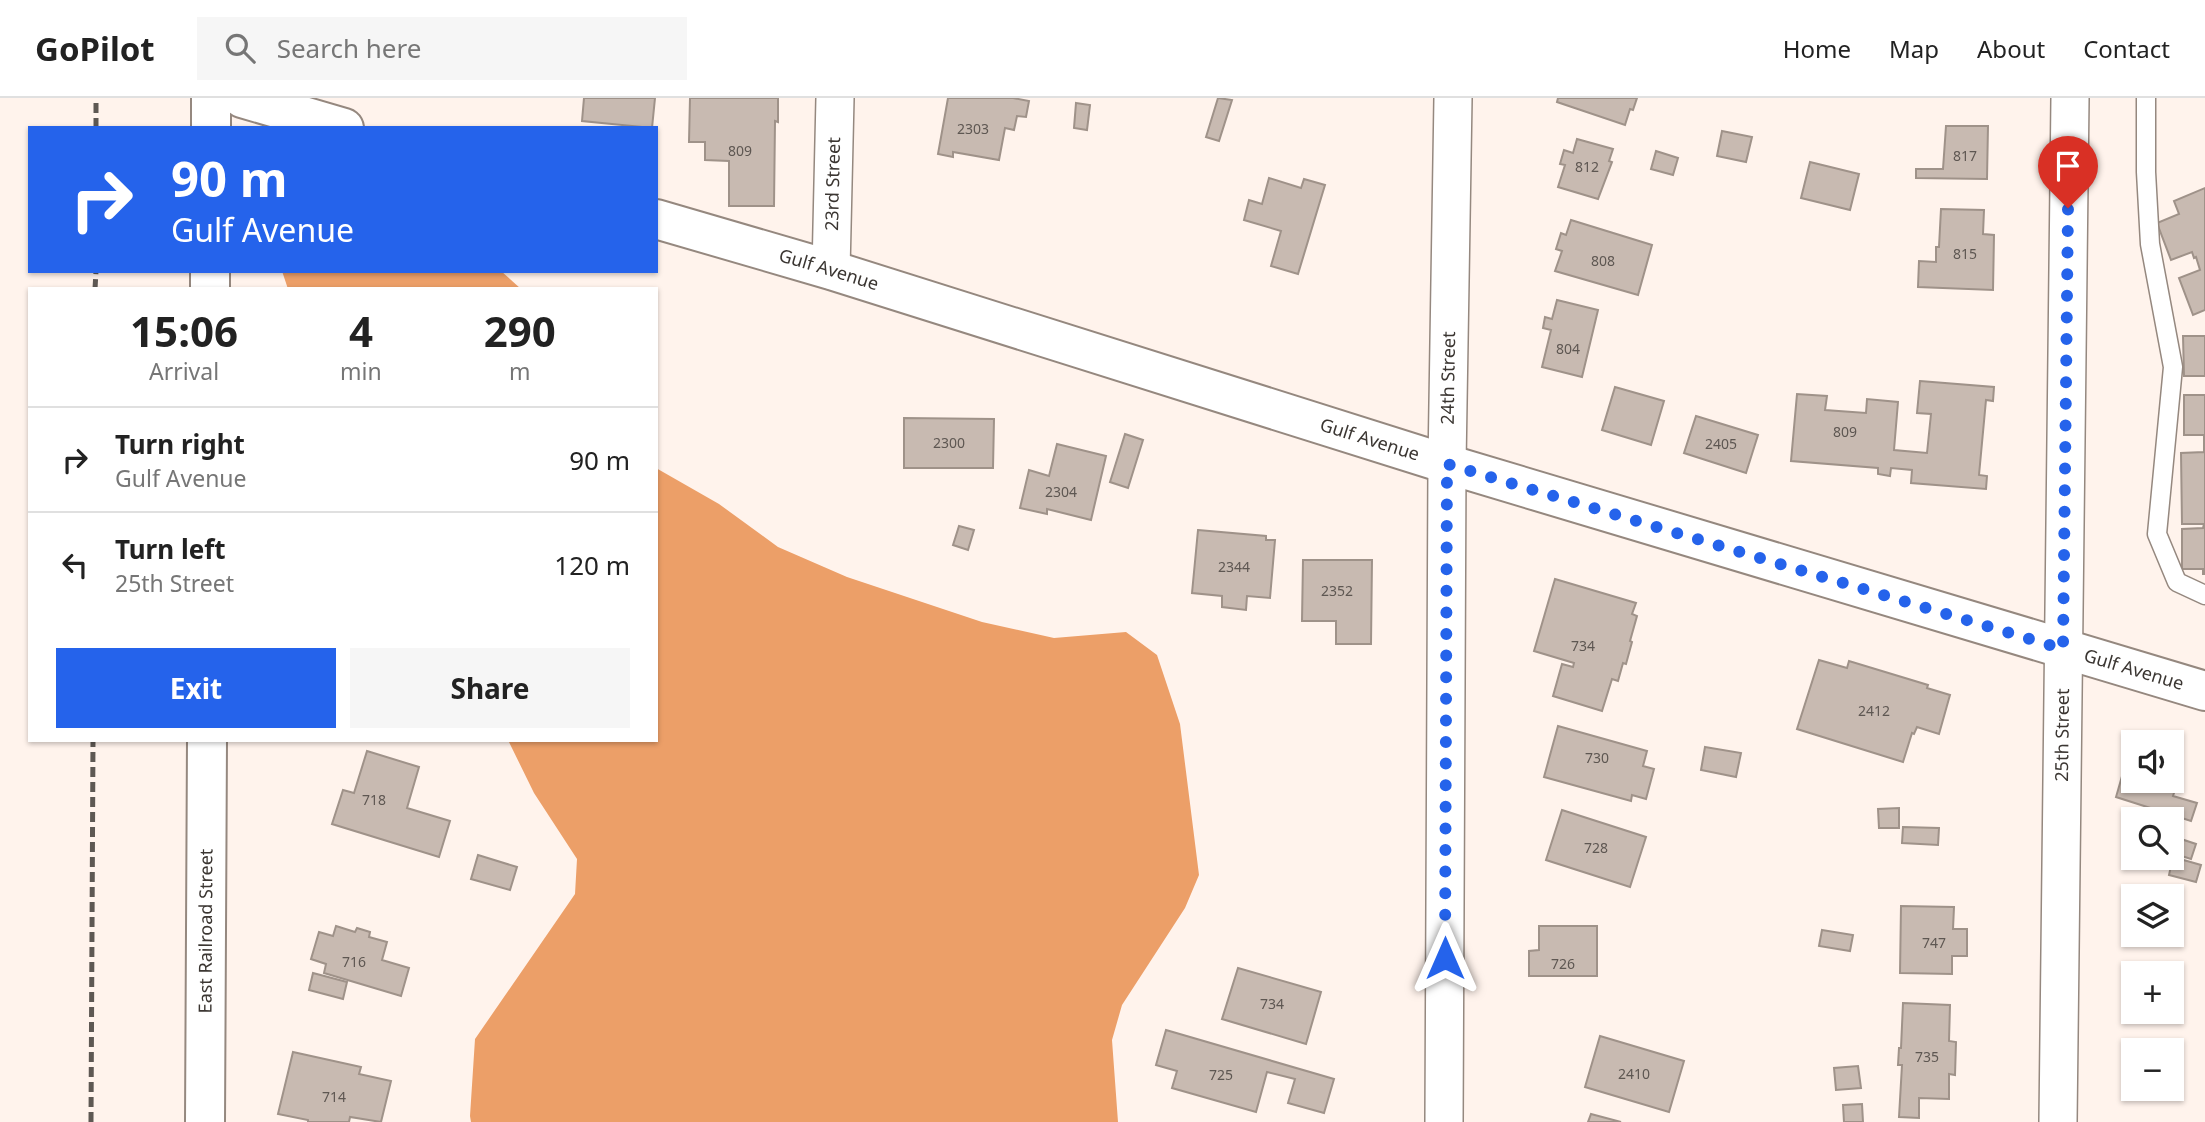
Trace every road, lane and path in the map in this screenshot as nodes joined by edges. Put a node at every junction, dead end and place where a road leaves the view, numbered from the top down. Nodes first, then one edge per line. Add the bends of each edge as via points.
1 (211, 98) edge
2 (242, 98) edge
3 (835, 98) edge
4 (1453, 98) edge
5 (2070, 98) edge
6 (2147, 98) edge
7 (211, 126) edge
8 (337, 126) edge
9 (658, 220) edge
10 (831, 270) junction
11 (1447, 464) junction
12 (2205, 595) edge
13 (2063, 649) junction
14 (2205, 691) edge
15 (207, 742) edge
16 (205, 1122) edge
17 (1444, 1122) edge
18 (2058, 1122) edge

1 - 7 street
2 - 8 street
3 - 10 street, 23rd Street
4 - 11 street, 24th Street
5 - 13 street, 25th Street
6 - 12 lane via 2150,244 2173,368 2157,534 2177,583
9 - 10 street, Gulf Avenue
10 - 11 street, Gulf Avenue
11 - 13 street, Gulf Avenue
11 - 17 street, 24th Street
13 - 14 street, Gulf Avenue
13 - 18 street, 25th Street
15 - 16 street, East Railroad Street

